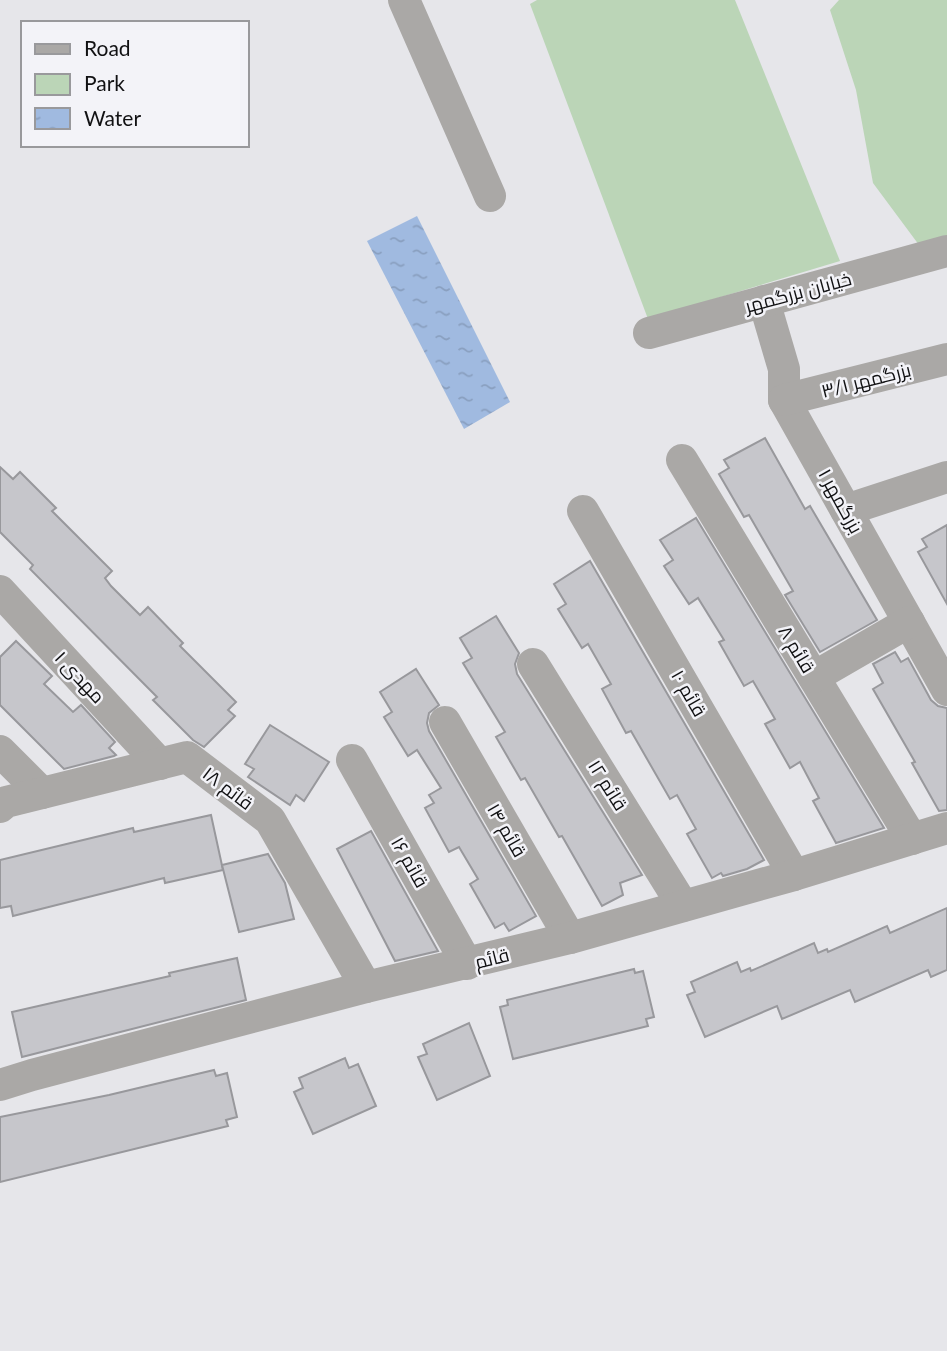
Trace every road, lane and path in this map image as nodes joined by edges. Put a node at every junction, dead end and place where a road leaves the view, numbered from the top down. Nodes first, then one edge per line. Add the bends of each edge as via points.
1 (404, 0) edge
2 (490, 196) dead end
3 (947, 251) edge
4 (764, 301) junction
5 (649, 333) dead end
6 (947, 359) edge
7 (784, 400) junction
8 (682, 460) dead end
9 (947, 477) edge
10 (846, 510) junction
11 (583, 511) dead end
12 (0, 591) edge
13 (909, 622) junction
14 (533, 664) dead end
15 (814, 677) junction
16 (947, 690) edge
17 (445, 722) dead end
18 (0, 751) edge
19 (352, 760) dead end
20 (160, 764) junction
21 (42, 793) junction
22 (0, 807) edge
23 (947, 828) edge
24 (912, 839) junction
25 (794, 875) junction
26 (683, 906) junction
27 (570, 938) junction
28 (467, 964) junction
29 (366, 987) junction
30 (32, 1074) junction
31 (0, 1076) edge
32 (0, 1086) edge

1 - 2 street
3 - 4 street, خیابان بزرگمهر
4 - 5 street, خیابان بزرگمهر
4 - 7 street, بزرگمهر ۱ via 784,369
6 - 7 street, بزرگمهر ۳/۱
7 - 10 street, بزرگمهر ۱
8 - 15 street, قائم ۸
9 - 10 street
10 - 13 street, بزرگمهر ۱
11 - 25 street, قائم ۱۰
12 - 20 street, مهدی ۱
13 - 15 street
13 - 16 street, بزرگمهر ۱
14 - 26 street, قائم ۱۲
15 - 24 street, قائم ۸
17 - 27 street, قائم ۱۴
18 - 21 street
19 - 28 street, قائم ۱۶
20 - 21 street, قائم ۱۸
20 - 29 street, قائم ۱۸ via 187,757 270,820
21 - 22 street, قائم ۱۸
23 - 24 street, قائم
24 - 25 street, قائم
25 - 26 street, قائم
26 - 27 street, قائم
27 - 28 street, قائم
28 - 29 street, قائم
29 - 30 street, قائم
30 - 31 street, قائم
30 - 32 street, قائم

